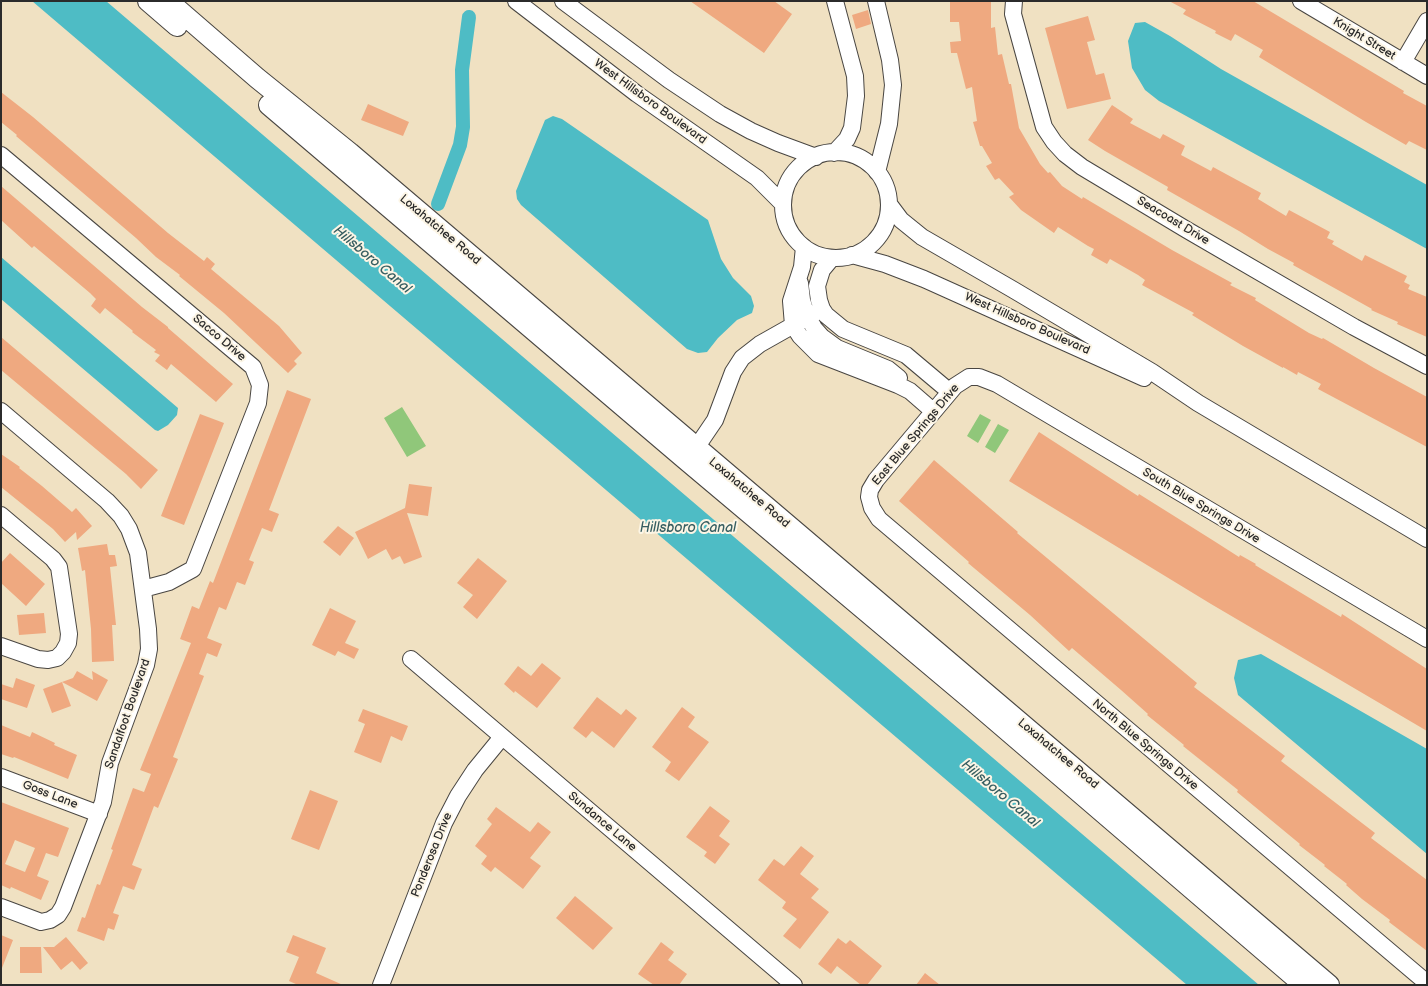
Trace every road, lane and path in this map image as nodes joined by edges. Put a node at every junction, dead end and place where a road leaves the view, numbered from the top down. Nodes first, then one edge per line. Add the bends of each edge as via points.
1 (148, 1) edge
2 (168, 1) edge
3 (516, 1) edge
4 (563, 1) edge
5 (835, 1) edge
6 (876, 1) edge
7 (1014, 1) edge
8 (1301, 1) edge
9 (1427, 21) edge
10 (1403, 62) junction
11 (1427, 76) edge
12 (834, 153) junction
13 (1, 156) edge
14 (816, 157) junction
15 (877, 172) junction
16 (783, 204) junction
17 (888, 204) junction
18 (804, 247) junction
19 (852, 256) junction
20 (832, 258) junction
21 (807, 317) junction
22 (884, 346) junction
23 (1427, 366) edge
24 (876, 370) junction
25 (974, 376) joint
26 (950, 392) junction
27 (1198, 403) junction
28 (1, 411) edge
29 (934, 411) junction
30 (696, 448) junction
31 (870, 503) joint
32 (1, 515) edge
33 (1427, 539) edge
34 (143, 589) junction
35 (1427, 639) edge
36 (1, 646) edge
37 (411, 659) dead end
38 (502, 737) junction
39 (1, 777) edge
40 (99, 814) junction
41 (1, 907) edge
42 (1427, 983) edge
43 (381, 985) edge
44 (794, 985) edge
45 (1304, 985) edge
46 (1329, 985) edge

1 - 45 main road, Loxahatchee Road
2 - 30 main road, Loxahatchee Road
3 - 16 street, West Hillsboro Boulevard via 637,94 757,178
4 - 14 street via 720,114 772,141
5 - 12 street via 853,71 856,102 852,128
6 - 15 street via 893,85 889,124
7 - 23 street, Seacoast Drive via 1014,14 1044,127 1065,154 1082,168 1204,240
8 - 10 street, Knight Street
9 - 10 street
10 - 11 street, Knight Street
12 - 14 street
12 - 15 street via 858,157
13 - 34 street, Sacco Drive via 253,367 260,385 258,403 193,569 169,582
14 - 16 street via 801,166 790,179
15 - 17 street via 885,186
16 - 18 street via 788,228
17 - 19 street via 885,224 878,236 865,250
17 - 27 street, West Hillsboro Boulevard via 922,237 1152,372
18 - 20 street
18 - 21 street via 804,259 791,301
19 - 20 street
19 - 27 street, West Hillsboro Boulevard via 885,264 941,286
20 - 21 street via 822,270 818,296
21 - 22 street via 832,321
21 - 24 street via 803,341 818,354
21 - 30 street via 742,358 715,420
22 - 24 street
22 - 26 street via 912,359
24 - 29 street
25 - 26 street, East Blue Springs Drive via 959,382
25 - 35 street, South Blue Springs Drive via 997,384
26 - 29 street, East Blue Springs Drive
27 - 33 street, West Hillsboro Boulevard
28 - 34 street, Sandalfoot Boulevard via 121,516 135,543
29 - 31 street, East Blue Springs Drive via 873,485
30 - 46 main road, Loxahatchee Road
31 - 42 street, North Blue Springs Drive via 879,519
32 - 36 street via 59,567 69,634 63,652 48,660
34 - 40 street, Sandalfoot Boulevard via 149,649 110,763
37 - 38 street, Sundance Lane
38 - 43 street, Ponderosa Drive via 475,770 444,823
38 - 44 street, Sundance Lane
39 - 40 street, Goss Lane
40 - 41 street, Sandalfoot Boulevard via 58,915 41,922

